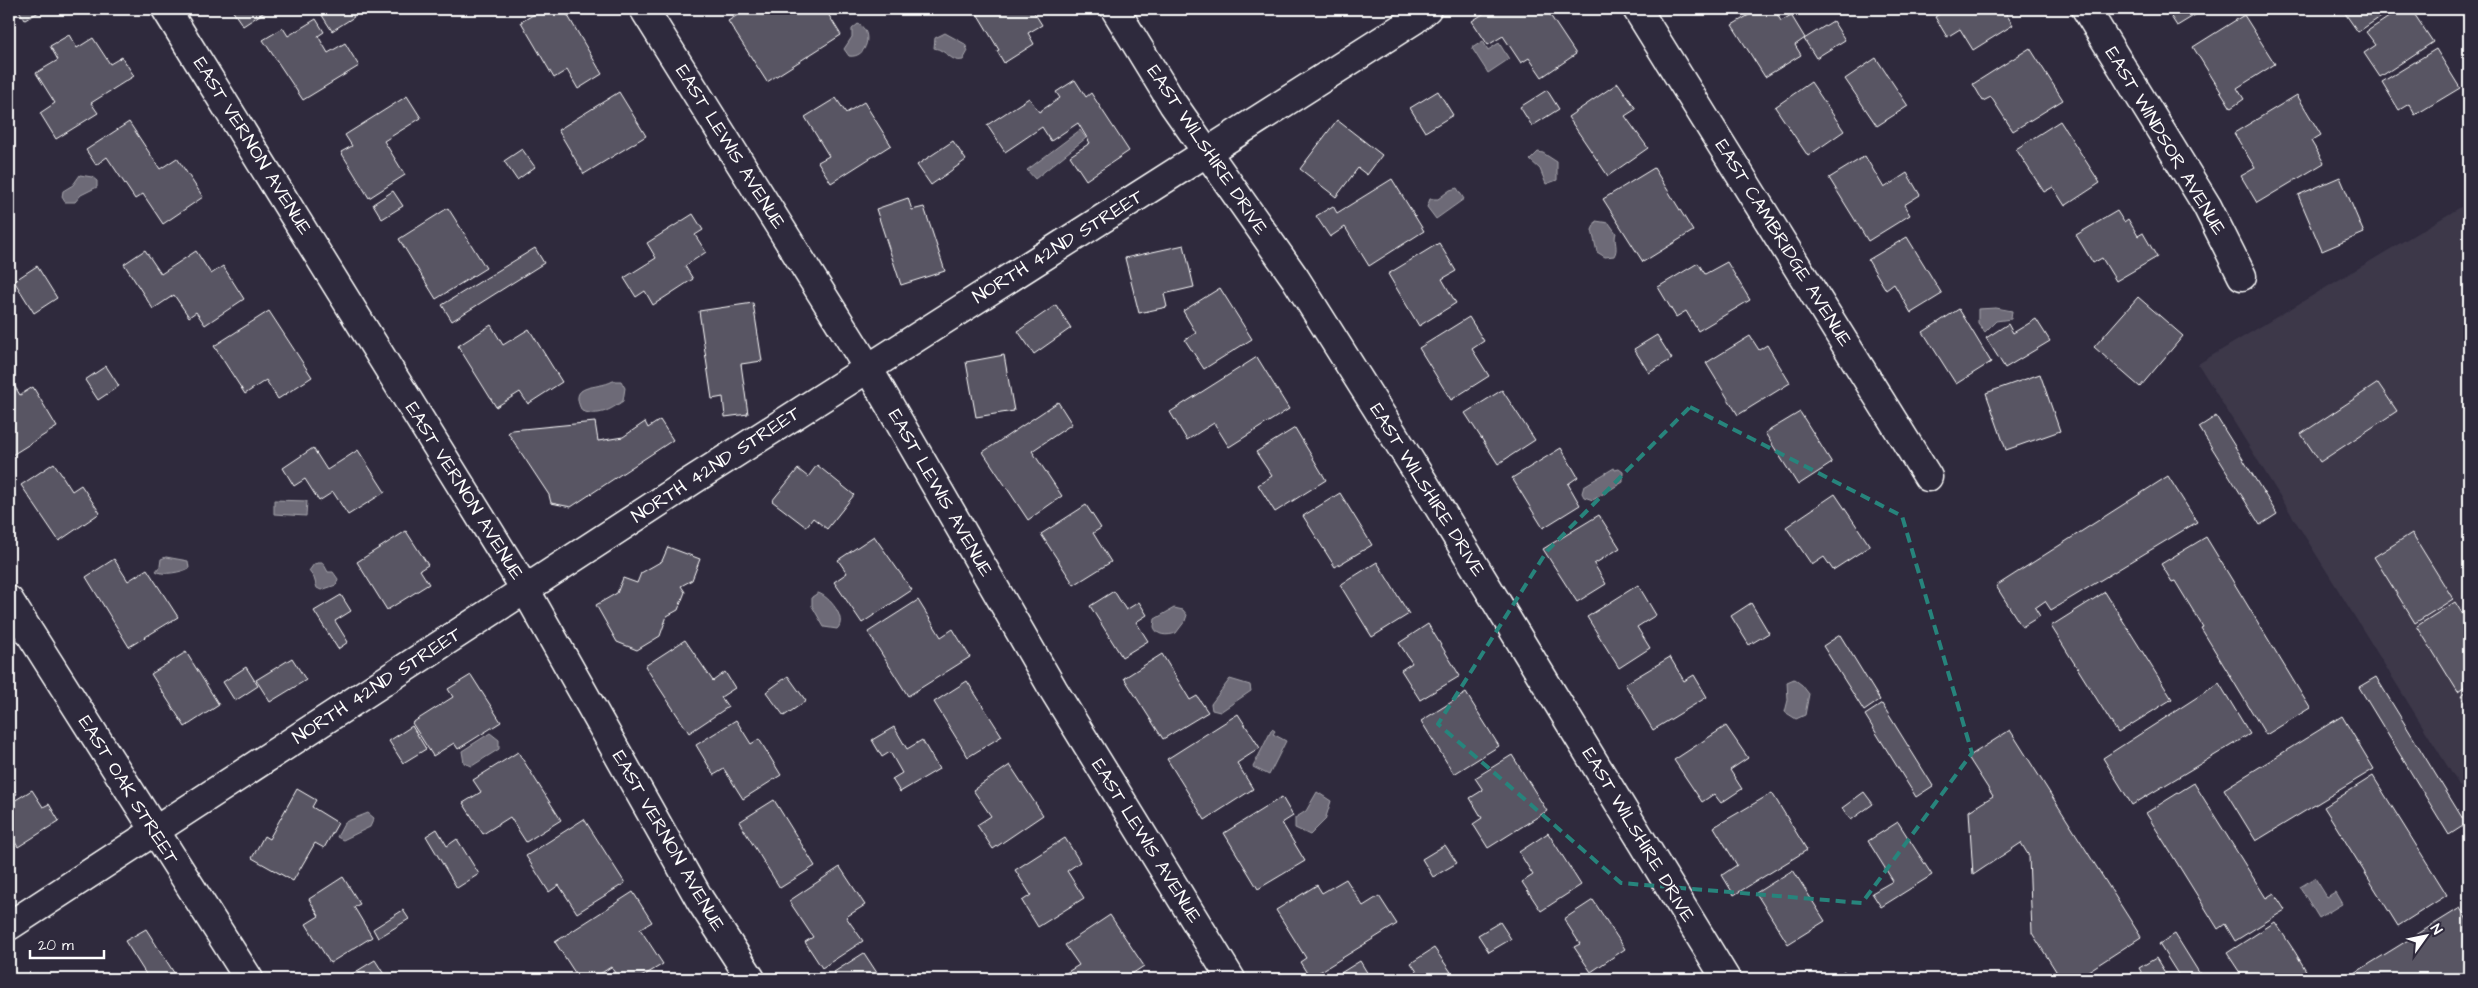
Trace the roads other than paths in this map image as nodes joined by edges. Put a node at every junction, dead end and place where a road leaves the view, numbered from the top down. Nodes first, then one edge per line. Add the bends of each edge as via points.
1 (166, 9) edge
2 (644, 9) edge
3 (1115, 9) edge
4 (1427, 9) edge
5 (1637, 9) edge
6 (2086, 9) edge
7 (1208, 153) junction
8 (2242, 276) dead end
9 (868, 368) junction
10 (1928, 477) dead end
11 (525, 589) junction
12 (9, 600) edge
13 (154, 831) junction
14 (9, 926) edge
15 (249, 979) edge
16 (751, 979) edge
17 (1232, 979) edge
18 (1726, 979) edge

1 - 11 street, EAST VERNON AVENUE
2 - 9 street, EAST LEWIS AVENUE
3 - 7 street, EAST WILSHIRE DRIVE via 1173,104
4 - 7 street, NORTH 42ND STREET
5 - 10 street, EAST CAMBRIDGE AVENUE
6 - 8 street, EAST WINDSOR AVENUE via 2207,206
7 - 9 street, NORTH 42ND STREET
7 - 18 street, EAST WILSHIRE DRIVE via 1295,278 1414,466
9 - 11 street, NORTH 42ND STREET
9 - 17 street, EAST LEWIS AVENUE via 1053,689
11 - 13 street, NORTH 42ND STREET
11 - 16 street, EAST VERNON AVENUE via 700,900
12 - 13 street, EAST OAK STREET
13 - 14 street, NORTH 42ND STREET
13 - 15 street, EAST OAK STREET

